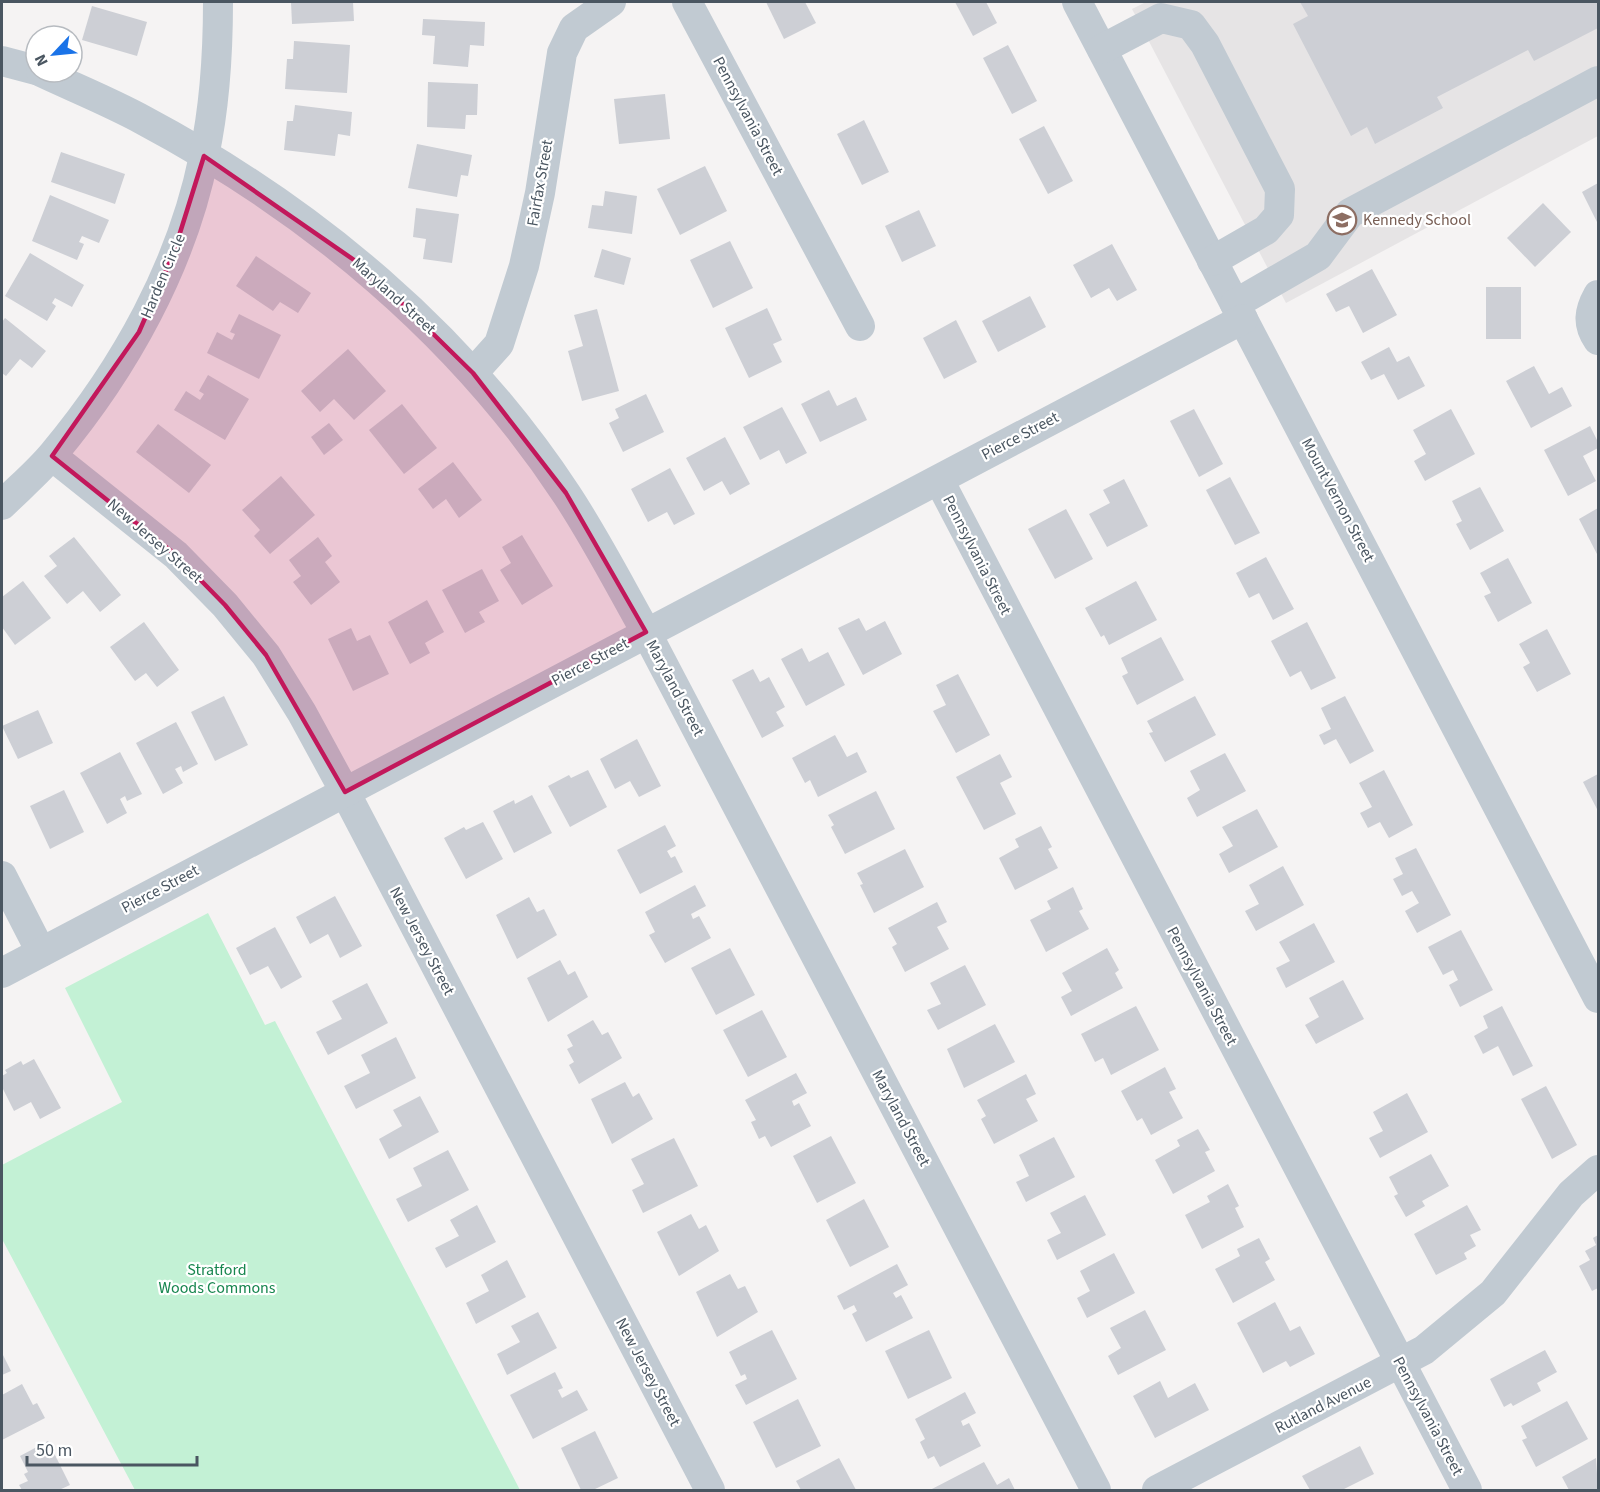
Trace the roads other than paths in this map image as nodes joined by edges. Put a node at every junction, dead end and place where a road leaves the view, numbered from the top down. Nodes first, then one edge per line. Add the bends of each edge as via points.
1 (218, 2) edge
2 (611, 2) edge
3 (687, 2) edge
4 (1077, 2) edge
5 (1102, 49) junction
6 (2, 61) edge
7 (24, 67) edge
8 (1599, 81) edge
9 (66, 84) edge
10 (204, 156) junction
11 (1212, 261) junction
12 (1599, 295) edge
13 (1239, 312) junction
14 (860, 326) dead end
15 (1599, 340) edge
16 (474, 373) junction
17 (52, 456) junction
18 (939, 480) junction
19 (2, 505) edge
20 (646, 632) junction
21 (345, 792) junction
22 (2, 876) edge
23 (41, 952) junction
24 (2, 973) edge
25 (1599, 998) edge
26 (1599, 1170) edge
27 (1401, 1364) junction
28 (710, 1491) edge
29 (1096, 1491) edge
30 (1157, 1491) edge
31 (1467, 1491) edge

1 - 10 street, Harden Circle via 215,83
2 - 16 street, Fairfax Street via 574,28 562,53 540,194 524,266 499,344
3 - 14 street, Pennsylvania Street
4 - 5 street, Mount Vernon Street
5 - 11 street, Mount Vernon Street
5 - 11 street via 1161,18 1191,25 1280,189 1279,215 1266,230
6 - 7 street
8 - 13 street, Pierce Street via 1350,213 1318,256
9 - 10 street, Maryland Street via 143,120
10 - 16 street, Maryland Street via 272,198 367,269
10 - 17 street, Harden Circle via 174,252 139,332 96,399
11 - 13 street, Mount Vernon Street
12 - 15 street via 1589,321
13 - 18 street, Pierce Street
13 - 25 street, Mount Vernon Street
16 - 20 street, Maryland Street via 566,493
17 - 19 street, Harden Circle
17 - 21 street, New Jersey Street via 176,555 225,605 266,655
18 - 20 street, Pierce Street
18 - 27 street, Pennsylvania Street
20 - 21 street, Pierce Street
20 - 29 street, Maryland Street
21 - 23 street, Pierce Street
21 - 28 street, New Jersey Street
22 - 23 street
23 - 24 street, Pierce Street
26 - 27 street, Rutland Avenue via 1571,1194 1493,1293 1448,1333
27 - 30 street, Rutland Avenue
27 - 31 street, Pennsylvania Street

